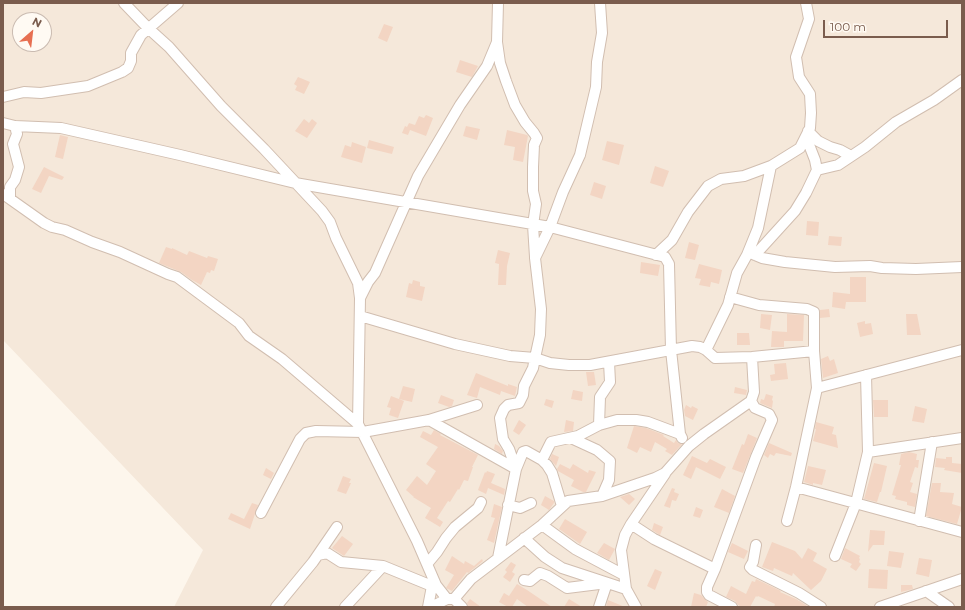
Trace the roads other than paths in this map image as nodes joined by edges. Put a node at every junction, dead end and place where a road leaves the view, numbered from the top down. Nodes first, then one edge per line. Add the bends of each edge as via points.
1 (124, 3) edge
2 (178, 3) edge
3 (498, 3) edge
4 (600, 3) edge
5 (806, 3) edge
6 (148, 28) junction
7 (497, 42) junction
8 (962, 80) edge
9 (3, 97) edge
10 (3, 123) edge
11 (15, 126) junction
12 (807, 134) junction
13 (851, 156) junction
14 (771, 166) junction
15 (817, 170) junction
16 (295, 183) junction
17 (7, 192) edge
18 (406, 202) junction
19 (533, 225) junction
20 (550, 227) junction
21 (752, 253) junction
22 (656, 256) junction
23 (535, 258) junction
24 (962, 267) edge
25 (730, 297) junction
26 (360, 298) junction
27 (360, 316) junction
28 (671, 350) junction
29 (706, 350) junction
30 (962, 350) edge
31 (814, 351) junction
32 (752, 357) junction
33 (536, 358) junction
34 (609, 362) junction
35 (866, 375) junction
36 (817, 388) junction
37 (751, 401) junction
38 (477, 404) dead end
39 (429, 420) junction
40 (599, 425) junction
41 (361, 428) junction
42 (680, 434) junction
43 (570, 438) junction
44 (962, 438) edge
45 (932, 442) junction
46 (689, 446) junction
47 (868, 452) junction
48 (542, 460) junction
49 (516, 469) junction
50 (665, 473) junction
51 (796, 487) junction
52 (602, 496) junction
53 (481, 502) dead end
54 (531, 503) dead end
55 (856, 503) junction
56 (508, 505) junction
57 (562, 506) junction
58 (261, 513) dead end
59 (787, 521) dead end
60 (919, 521) junction
61 (631, 524) junction
62 (542, 525) junction
63 (337, 527) dead end
64 (962, 532) edge
65 (524, 538) junction
66 (756, 545) dead end
67 (318, 555) junction
68 (835, 556) dead end
69 (498, 558) junction
70 (427, 564) junction
71 (383, 566) junction
72 (715, 569) junction
73 (624, 575) junction
74 (962, 579) edge
75 (524, 580) dead end
76 (608, 583) junction
77 (434, 585) junction
78 (626, 589) junction
79 (926, 591) junction
80 (451, 599) junction
81 (276, 607) edge
82 (345, 607) edge
83 (428, 607) edge
84 (431, 607) edge
85 (462, 607) edge
86 (599, 607) edge
87 (636, 607) edge
88 (732, 607) edge
89 (821, 607) edge
90 (880, 607) edge
91 (949, 607) edge

1 - 6 street
2 - 6 street
3 - 7 street
4 - 20 street via 602,33 596,87 580,155
5 - 12 street via 809,19 796,57 798,77 810,94 811,113
6 - 9 street via 131,53 128,68 122,72 88,86 41,93 24,92
6 - 16 street via 169,47
7 - 18 street via 486,66 431,152
7 - 19 street via 500,63 513,99 537,138 534,145 533,191 536,204
8 - 13 street via 896,122
10 - 11 street
11 - 16 street via 61,128
11 - 17 street via 17,134 13,144 19,167 15,180
12 - 13 street
12 - 14 street via 800,148
12 - 15 street
13 - 15 street via 838,165
14 - 21 street
14 - 22 street via 744,176 721,179 708,186 688,212 672,240
15 - 21 street via 795,211
16 - 18 street
16 - 26 street via 330,222 358,284
17 - 41 street via 52,227 120,252 177,277 239,323 248,336 282,359
18 - 19 street
18 - 26 street via 376,273
19 - 20 street
19 - 23 street
20 - 22 street
20 - 23 street
21 - 24 street via 762,258 785,262 835,267
21 - 25 street via 737,273
22 - 28 street via 665,257 669,264
23 - 33 street via 541,309
25 - 29 street
25 - 31 street via 758,305 812,310
26 - 27 street
27 - 33 street via 455,344 510,356
27 - 41 street
28 - 29 street via 692,346
28 - 34 street
28 - 42 street
29 - 32 street via 714,358
30 - 35 street
31 - 32 street
31 - 36 street
32 - 37 street via 754,392
33 - 34 street via 569,365
33 - 49 street via 519,403 508,405 500,418 502,439 509,449
34 - 40 street via 610,382 600,397
35 - 36 street
35 - 47 street
36 - 51 street
37 - 46 street
37 - 72 street via 756,408 769,414 772,420
38 - 39 street
39 - 41 street
39 - 49 street
40 - 42 street via 617,420 636,420
40 - 43 street
41 - 58 street via 306,433 300,439
41 - 70 street
42 - 46 street
43 - 48 street via 551,442
43 - 52 street via 597,450 610,461 609,480
44 - 45 street
45 - 47 street
45 - 60 street
46 - 50 street
47 - 55 street
48 - 49 street via 524,451
48 - 57 street via 552,473
49 - 56 street
50 - 52 street
50 - 61 street
51 - 55 street
51 - 59 street
52 - 57 street via 568,501
53 - 70 street via 478,508 446,538
54 - 56 street via 520,508
55 - 60 street
55 - 68 street
56 - 69 street
57 - 62 street
60 - 64 street
61 - 72 street via 654,539
61 - 73 street via 621,550
62 - 65 street
62 - 73 street via 575,549
63 - 67 street
65 - 69 street
65 - 76 street via 562,568
66 - 89 street via 754,562 750,567 753,570 799,592
67 - 71 street via 327,553 341,562
67 - 81 street
69 - 80 street
70 - 77 street
71 - 77 street
71 - 82 street
72 - 88 street via 707,592
73 - 78 street
74 - 79 street
75 - 76 street via 530,581 540,573 567,588
76 - 78 street
76 - 86 street
77 - 80 street
77 - 83 street
78 - 87 street
79 - 90 street
79 - 91 street
80 - 84 street
80 - 85 street

